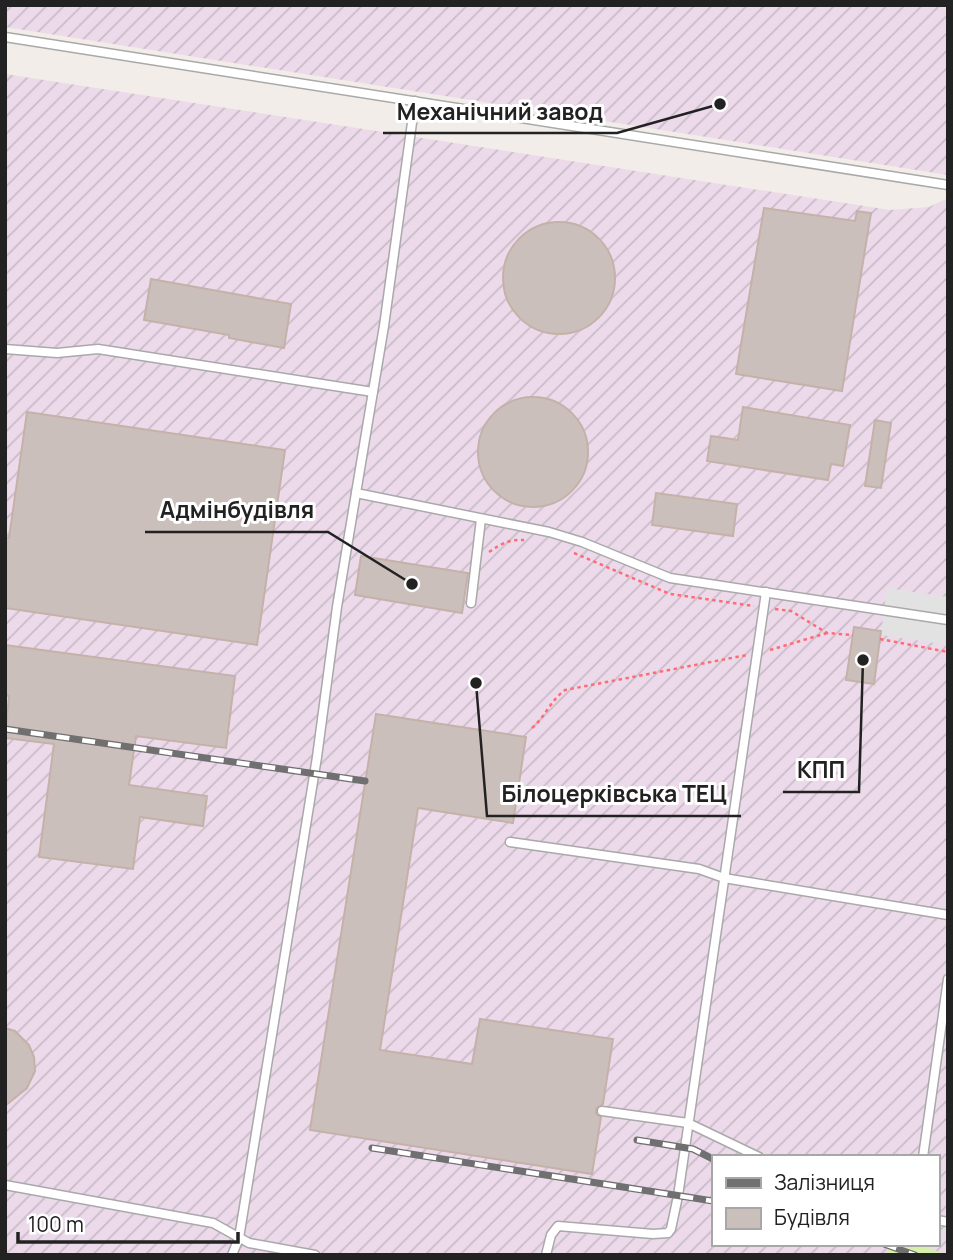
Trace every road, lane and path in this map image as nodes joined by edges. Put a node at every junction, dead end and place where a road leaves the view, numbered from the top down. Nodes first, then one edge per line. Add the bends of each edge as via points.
1 (5, 37) edge
2 (415, 101) junction
3 (948, 185) edge
4 (5, 349) edge
5 (373, 392) junction
6 (356, 493) junction
7 (481, 519) junction
8 (766, 592) junction
9 (471, 603) dead end
10 (948, 620) edge
11 (827, 633) dead end
12 (880, 639) dead end
13 (948, 652) edge
14 (758, 653) junction
15 (532, 728) dead end
16 (510, 842) dead end
17 (724, 878) junction
18 (948, 915) edge
19 (948, 979) edge
20 (602, 1111) dead end
21 (688, 1123) junction
22 (755, 1155) edge
23 (923, 1155) edge
24 (5, 1185) edge
25 (239, 1238) junction
26 (232, 1255) edge
27 (315, 1255) edge
28 (546, 1255) edge

1 - 2 lane
2 - 3 lane
2 - 5 lane
4 - 5 lane via 57,353 98,349
5 - 6 lane
6 - 7 lane
6 - 25 lane
7 - 8 lane via 582,542 670,578
7 - 9 lane
8 - 10 lane
8 - 14 lane
11 - 14 path
12 - 13 path
14 - 15 path via 565,690
14 - 17 lane
16 - 17 lane via 699,869
17 - 18 lane
17 - 21 lane
19 - 23 lane
20 - 21 lane
21 - 22 lane
21 - 28 lane via 668,1233 558,1226
24 - 25 lane via 213,1223
25 - 26 lane
25 - 27 lane

